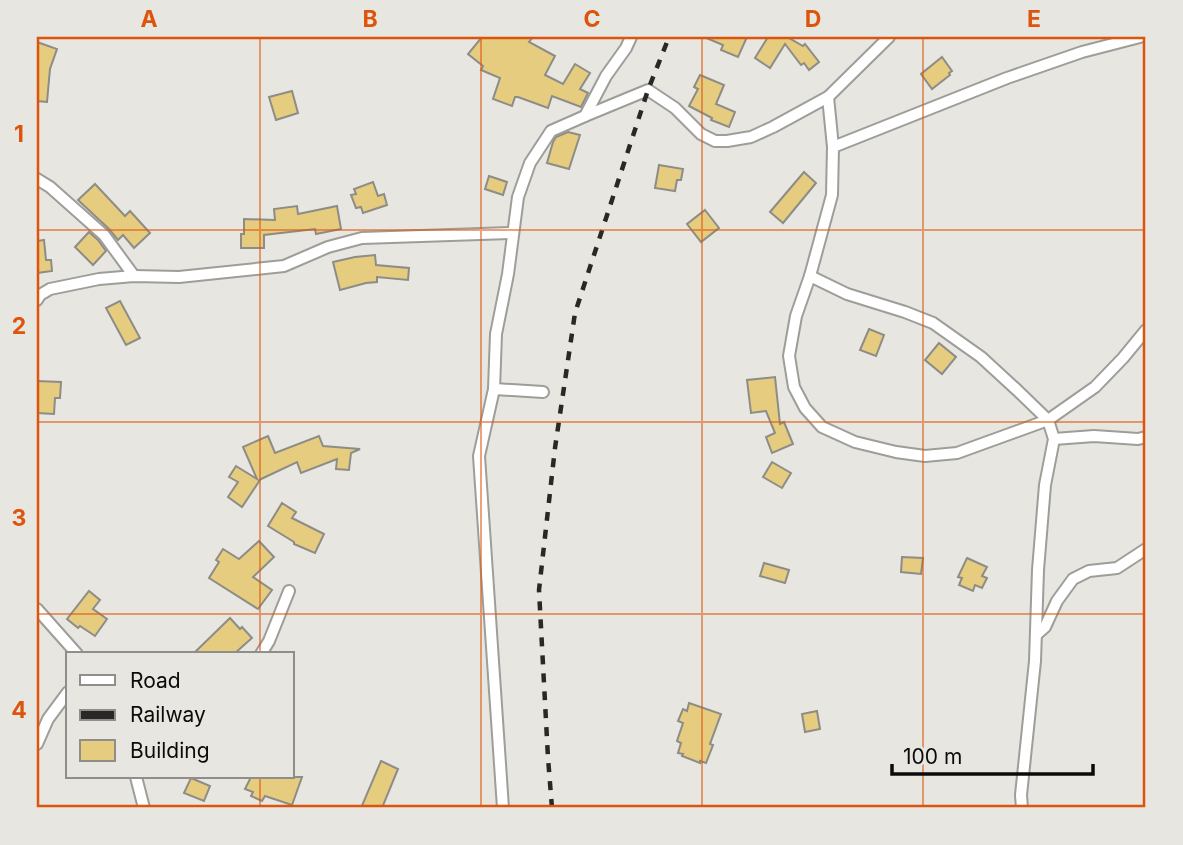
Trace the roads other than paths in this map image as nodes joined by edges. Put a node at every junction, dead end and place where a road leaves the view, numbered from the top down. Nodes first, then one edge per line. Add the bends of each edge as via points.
1 (631, 37) edge
2 (889, 37) edge
3 (1140, 37) edge
4 (828, 97) junction
5 (585, 116) junction
6 (833, 147) junction
7 (37, 179) edge
8 (513, 233) junction
9 (134, 276) junction
10 (810, 276) junction
11 (37, 300) edge
12 (1146, 330) edge
13 (494, 388) junction
14 (543, 392) dead end
15 (1048, 420) junction
16 (1146, 437) edge
17 (1054, 439) junction
18 (1146, 550) edge
19 (289, 591) dead end
20 (37, 609) edge
21 (1037, 634) junction
22 (75, 652) edge
23 (262, 652) edge
24 (66, 695) edge
25 (37, 744) edge
26 (136, 778) edge
27 (144, 808) edge
28 (503, 808) edge
29 (1022, 808) edge

1 - 5 street
2 - 4 street
3 - 6 street via 1007,78
4 - 5 street via 751,137 727,141 701,134 648,90
4 - 6 street
5 - 8 street via 551,131 530,163 518,197
6 - 10 street via 832,195
7 - 9 street via 104,235
8 - 9 street via 362,238 284,266 179,277
8 - 13 street via 496,334
9 - 11 street via 50,289
10 - 15 street via 847,294 933,323 981,357
10 - 15 street via 789,356 793,387 822,427 855,442 925,456 957,453
12 - 15 street via 1095,387
13 - 14 street
13 - 28 street via 480,456
15 - 17 street
16 - 17 street
17 - 21 street via 1045,485
18 - 21 street via 1116,568 1089,571 1073,579
19 - 23 street
20 - 22 street
21 - 29 street
24 - 25 street
26 - 27 street

